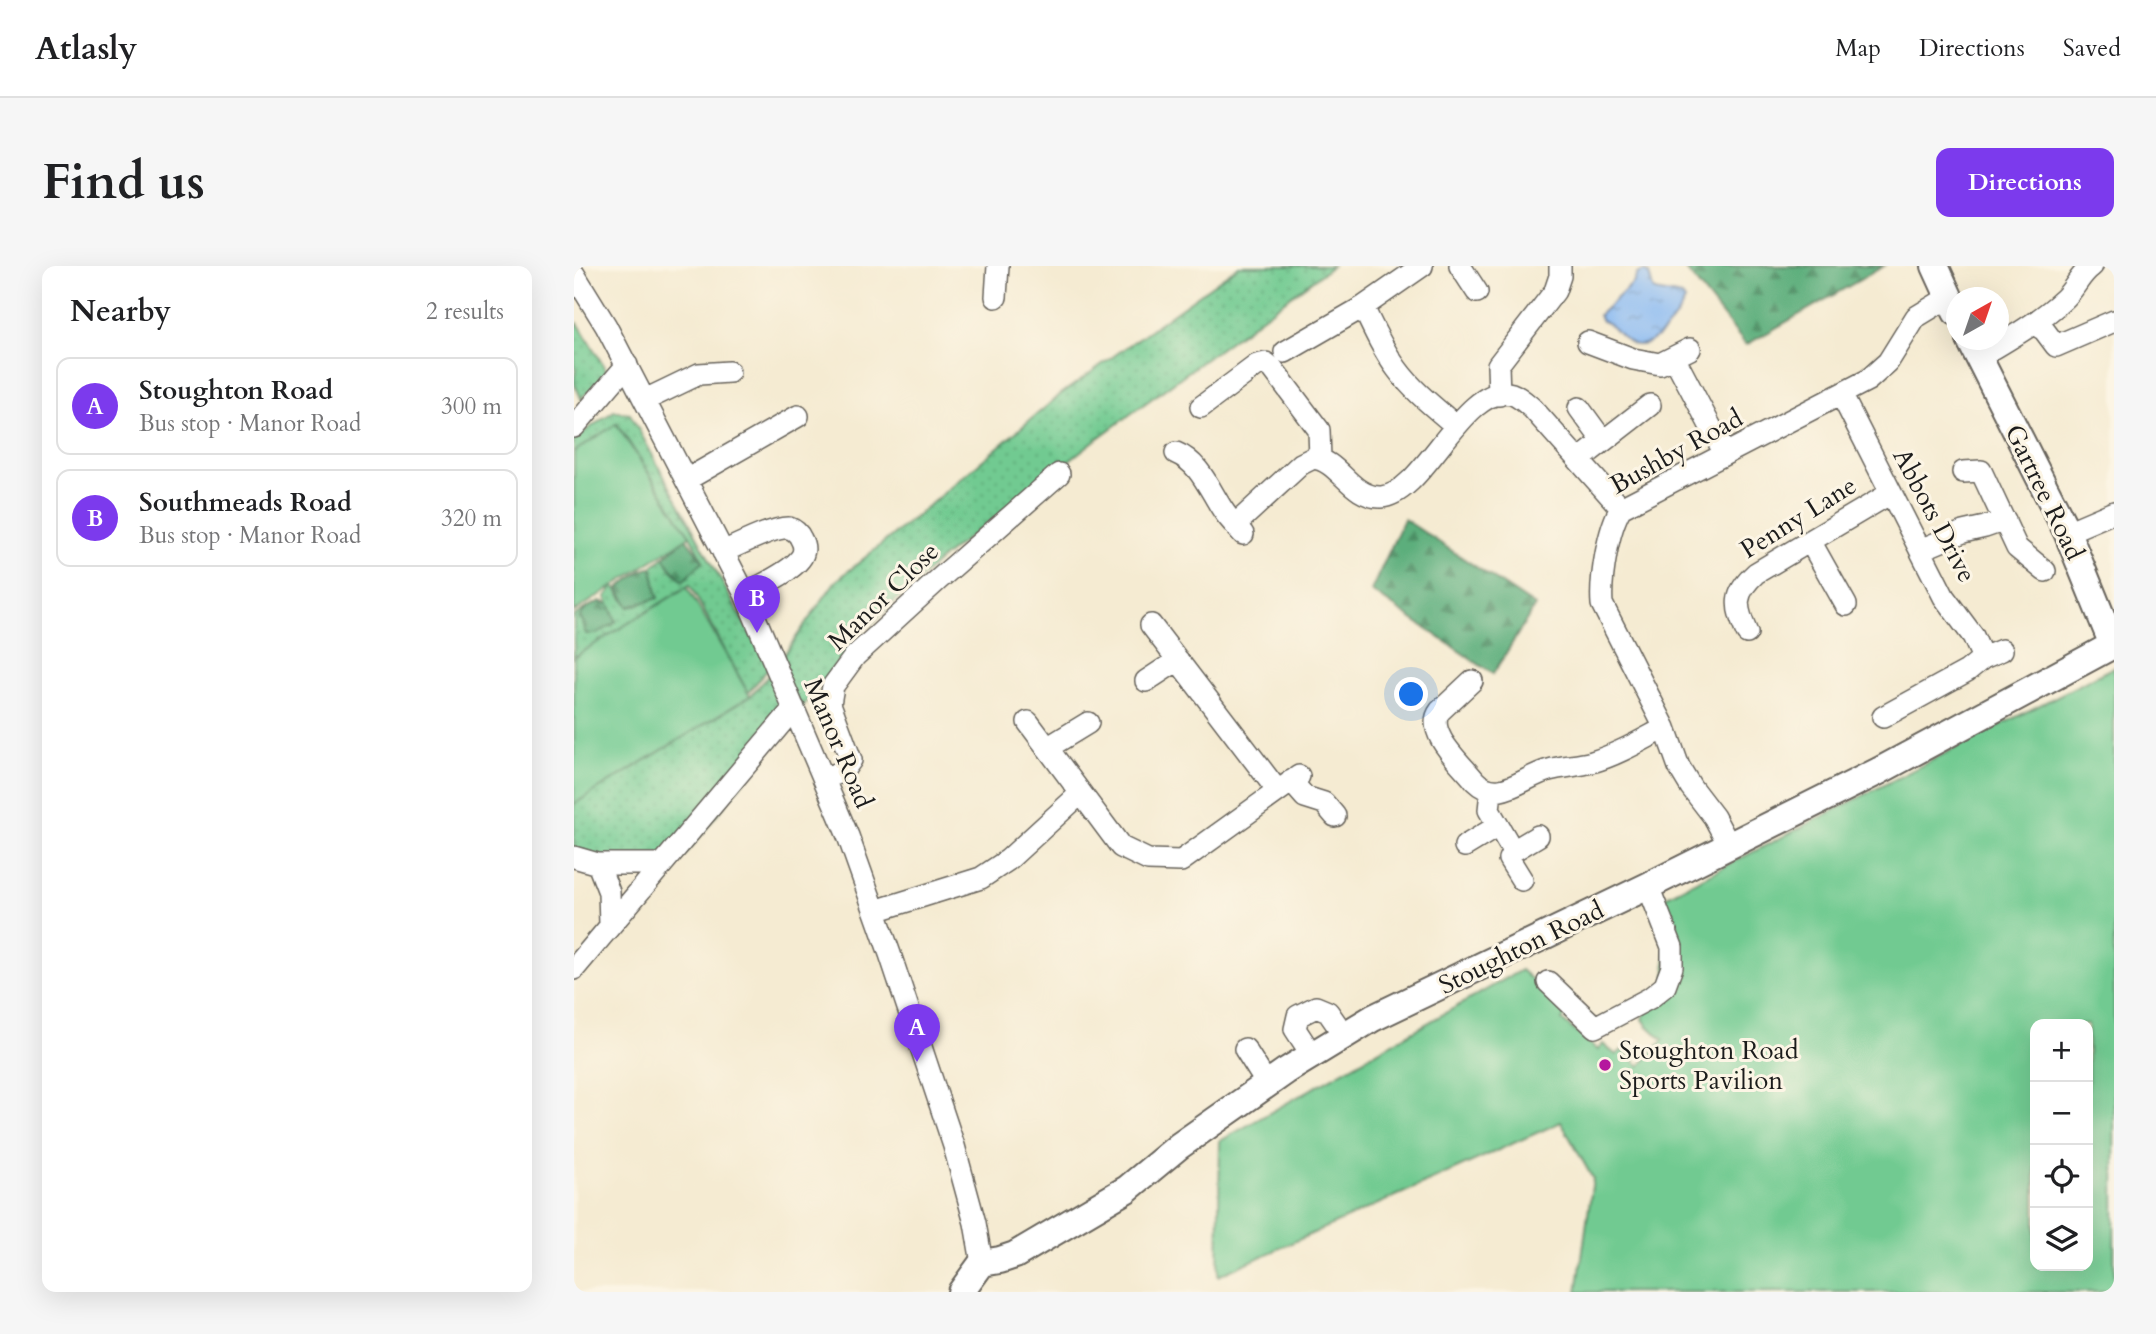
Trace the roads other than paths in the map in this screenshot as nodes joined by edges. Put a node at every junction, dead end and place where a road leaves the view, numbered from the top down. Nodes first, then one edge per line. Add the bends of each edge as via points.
1 (998, 266) edge
2 (1422, 266) edge
3 (1460, 266) edge
4 (1560, 266) edge
5 (1935, 266) edge
6 (2092, 266) edge
7 (574, 275) edge
8 (1946, 289) edge
9 (1477, 292) dead end
10 (996, 297) dead end
11 (1946, 306) edge
12 (1363, 307) junction
13 (2114, 320) edge
14 (2034, 324) junction
15 (2009, 334) edge
16 (1588, 342) dead end
17 (1975, 350) edge
18 (1284, 352) dead end
19 (627, 365) junction
20 (729, 372) dead end
21 (1841, 394) junction
22 (1499, 395) junction
23 (645, 400) junction
24 (1650, 405) dead end
25 (1201, 407) dead end
26 (1579, 408) dead end
27 (798, 416) dead end
28 (1456, 426) junction
29 (574, 427) edge
30 (1604, 441) junction
31 (1176, 453) dead end
32 (1725, 454) junction
33 (1320, 458) junction
34 (1579, 460) junction
35 (1964, 472) dead end
36 (1059, 474) dead end
37 (686, 480) junction
38 (1891, 493) junction
39 (1621, 508) junction
40 (2114, 512) edge
41 (2006, 521) junction
42 (2067, 532) junction
43 (1810, 541) junction
44 (1920, 550) junction
45 (723, 552) junction
46 (2045, 571) dead end
47 (745, 594) junction
48 (1843, 607) dead end
49 (1151, 625) dead end
50 (1747, 633) dead end
51 (2113, 646) edge
52 (1178, 660) junction
53 (1146, 681) dead end
54 (1472, 681) dead end
55 (794, 708) junction
56 (1883, 717) dead end
57 (1028, 722) dead end
58 (1088, 723) dead end
59 (1665, 728) junction
60 (1047, 748) junction
61 (824, 779) junction
62 (1289, 782) junction
63 (1491, 790) junction
64 (1081, 793) junction
65 (1335, 816) dead end
66 (1498, 825) junction
67 (1538, 836) dead end
68 (1729, 845) junction
69 (1465, 846) dead end
70 (574, 857) edge
71 (1505, 860) junction
72 (598, 864) junction
73 (662, 864) junction
74 (1522, 880) dead end
75 (1648, 886) junction
76 (875, 911) junction
77 (610, 924) junction
78 (574, 969) edge
79 (1548, 982) dead end
80 (1344, 1035) junction
81 (1245, 1049) dead end
82 (1312, 1055) junction
83 (1267, 1084) junction
84 (982, 1263) junction
85 (961, 1292) edge

1 - 10 street
2 - 12 street
3 - 9 street
4 - 22 street via 1555,292 1498,365
5 - 8 main road
6 - 14 street via 2065,298
7 - 19 street, Manor Road
11 - 21 street, Bushby Road via 1916,317 1878,373
12 - 18 street
12 - 28 street via 1397,369
13 - 14 street via 2056,346
14 - 15 street
16 - 32 street via 1660,364 1678,355
17 - 42 main road, Gartree Road
19 - 23 street, Manor Road
19 - 29 street
20 - 23 street via 699,374
21 - 32 street, Bushby Road
21 - 38 street, Abbots Drive
22 - 28 street via 1482,402
22 - 34 street via 1513,394 1523,400
23 - 37 street, Manor Road
24 - 30 street
25 - 33 street via 1266,363 1319,430
26 - 30 street
27 - 37 street
28 - 33 street via 1409,482 1392,495 1365,494
30 - 34 street
31 - 33 street via 1194,465 1240,530 1301,464
32 - 39 street, Bushby Road
34 - 39 street
35 - 41 street via 1981,471
36 - 61 street, Manor Close via 855,656 832,686 830,704 851,760 843,771
37 - 45 street, Manor Road
38 - 43 street, Penny Lane
38 - 44 street, Abbots Drive
39 - 59 street, Bushby Road via 1609,537 1602,604
40 - 42 street
41 - 44 street
41 - 46 street via 2017,548
42 - 51 main road, Gartree Road
43 - 48 street
43 - 50 street, Penny Lane via 1756,573 1741,589 1738,613
44 - 56 street, Abbots Drive via 1944,597 1992,654
45 - 47 street, Manor Road
45 - 47 street via 789,528 804,544 804,552 793,566
47 - 55 street, Manor Road
49 - 52 street
51 - 68 main road, Stoughton Road
52 - 53 street
52 - 62 street
54 - 63 street via 1440,711 1435,727 1475,781
55 - 61 street, Manor Road
55 - 73 street
57 - 60 street
58 - 60 street
59 - 63 street via 1601,759 1549,770 1511,788
59 - 68 street, Bushby Road via 1684,776
60 - 64 street
61 - 76 street, Manor Road
62 - 64 street via 1181,861 1149,860 1121,847
62 - 65 street via 1304,797 1324,803
63 - 66 street via 1489,807
64 - 76 street via 1008,860 981,878
66 - 69 street
66 - 71 street
67 - 71 street
68 - 75 main road, Stoughton Road
70 - 72 street
71 - 74 street
72 - 73 street
72 - 77 street via 609,892
73 - 77 street
75 - 79 street via 1672,947 1672,967 1665,986 1595,1027
75 - 80 main road, Stoughton Road
76 - 84 street, Manor Road via 954,1146
77 - 78 street
80 - 82 main road, Stoughton Road
80 - 82 street via 1328,1012 1316,1007 1307,1010 1298,1016 1295,1028
81 - 83 street
82 - 83 main road, Stoughton Road
83 - 84 main road, Stoughton Road via 1127,1189 1015,1255
84 - 85 main road

